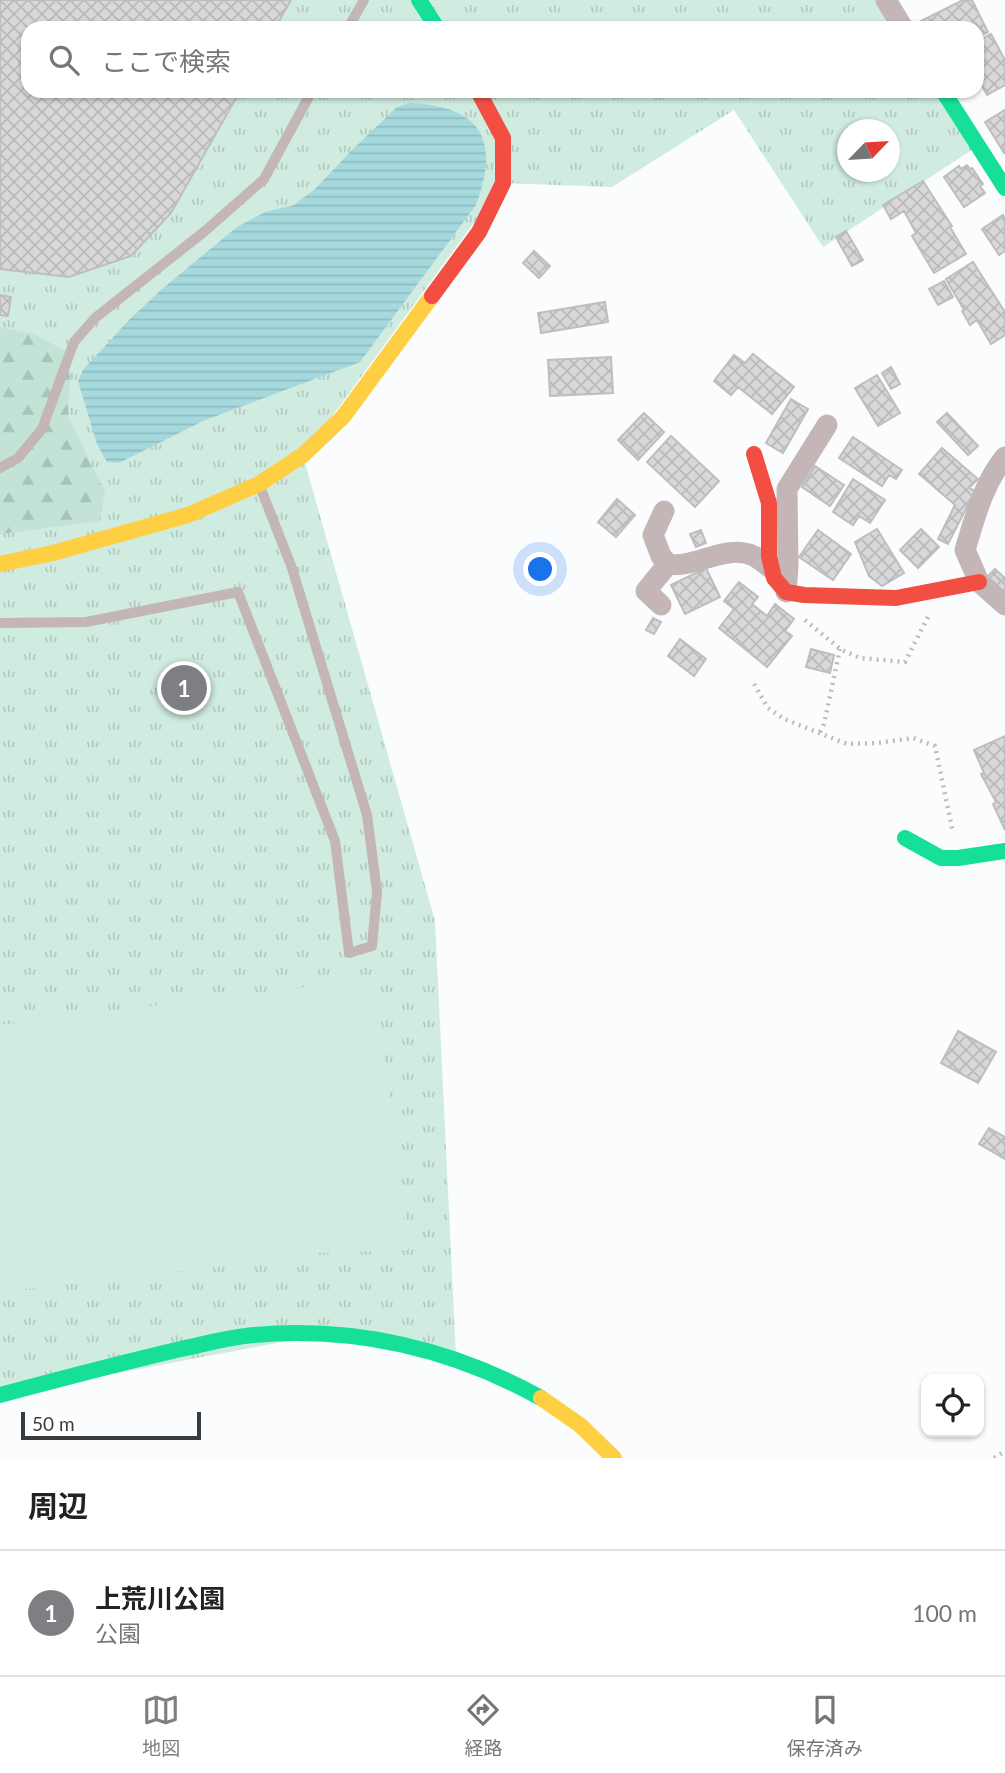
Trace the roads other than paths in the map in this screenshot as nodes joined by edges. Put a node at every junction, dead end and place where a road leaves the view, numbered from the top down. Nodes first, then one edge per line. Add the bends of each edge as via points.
1 (364, 0) edge
2 (419, 0) edge
3 (886, 0) edge
4 (352, 21) edge
5 (432, 21) edge
6 (899, 21) edge
7 (308, 98) edge
8 (482, 98) edge
9 (947, 98) edge
10 (1005, 188) edge
11 (827, 425) dead end
12 (754, 454) dead end
13 (1005, 457) edge
14 (0, 468) edge
15 (259, 484) junction
16 (663, 510) dead end
17 (0, 564) edge
18 (668, 564) junction
19 (772, 569) junction
20 (979, 582) junction
21 (786, 592) junction
22 (661, 605) dead end
23 (1005, 605) edge
24 (0, 623) edge
25 (905, 838) dead end
26 (1005, 851) edge
27 (0, 1395) edge
28 (614, 1458) edge

1 - 4 lane
2 - 5 street
3 - 6 street
7 - 14 lane via 264,179 95,318 74,342 42,429 18,458
8 - 15 street via 503,138 503,183 479,232 343,417 303,455
9 - 10 street
11 - 21 street via 788,489
12 - 19 street via 769,503
13 - 20 street via 992,473 965,550
15 - 17 street via 188,515
15 - 24 lane via 292,568 367,815 377,892 372,946 349,953 335,841 238,592 86,622
16 - 18 street via 653,536
18 - 19 street via 680,566 733,553 753,555
18 - 22 street via 646,592
19 - 21 street
20 - 21 street via 896,598
20 - 23 street
25 - 26 street via 941,858
27 - 28 street via 254,1335 325,1334 392,1340 456,1357 548,1401 594,1435

